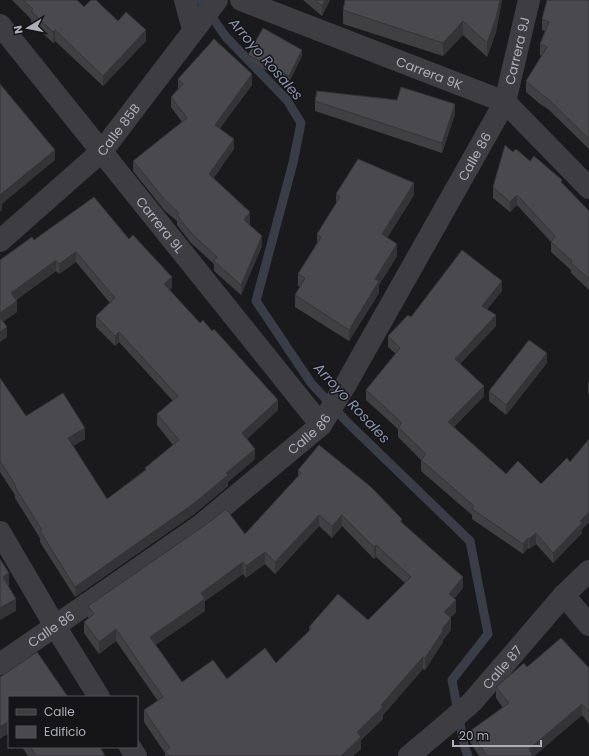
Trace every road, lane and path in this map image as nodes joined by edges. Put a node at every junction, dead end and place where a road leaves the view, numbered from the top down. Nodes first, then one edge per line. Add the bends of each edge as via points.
1 (185, 0) edge
2 (241, 0) edge
3 (529, 0) edge
4 (216, 1) edge
5 (0, 25) edge
6 (197, 25) junction
7 (505, 102) junction
8 (102, 151) junction
9 (589, 188) edge
10 (0, 241) edge
11 (324, 420) junction
12 (0, 532) edge
13 (589, 570) edge
14 (564, 595) junction
15 (589, 625) edge
16 (55, 626) junction
17 (0, 664) edge
18 (98, 696) edge
19 (409, 756) edge

1 - 6 street
2 - 7 street, Carrera 9K
3 - 7 street, Carrera 9J
4 - 6 street, Calle 85B
5 - 8 street, Carrera 9L
6 - 8 street, Calle 85B
7 - 9 street, Carrera 9K
7 - 11 street, Calle 86
8 - 10 street, Calle 85B
8 - 11 street, Carrera 9L
11 - 16 street, Calle 86 via 201,525
12 - 16 street
13 - 14 street, Calle 87
14 - 15 street
14 - 19 street, Calle 87 via 472,702
16 - 17 street, Calle 86
16 - 18 street

